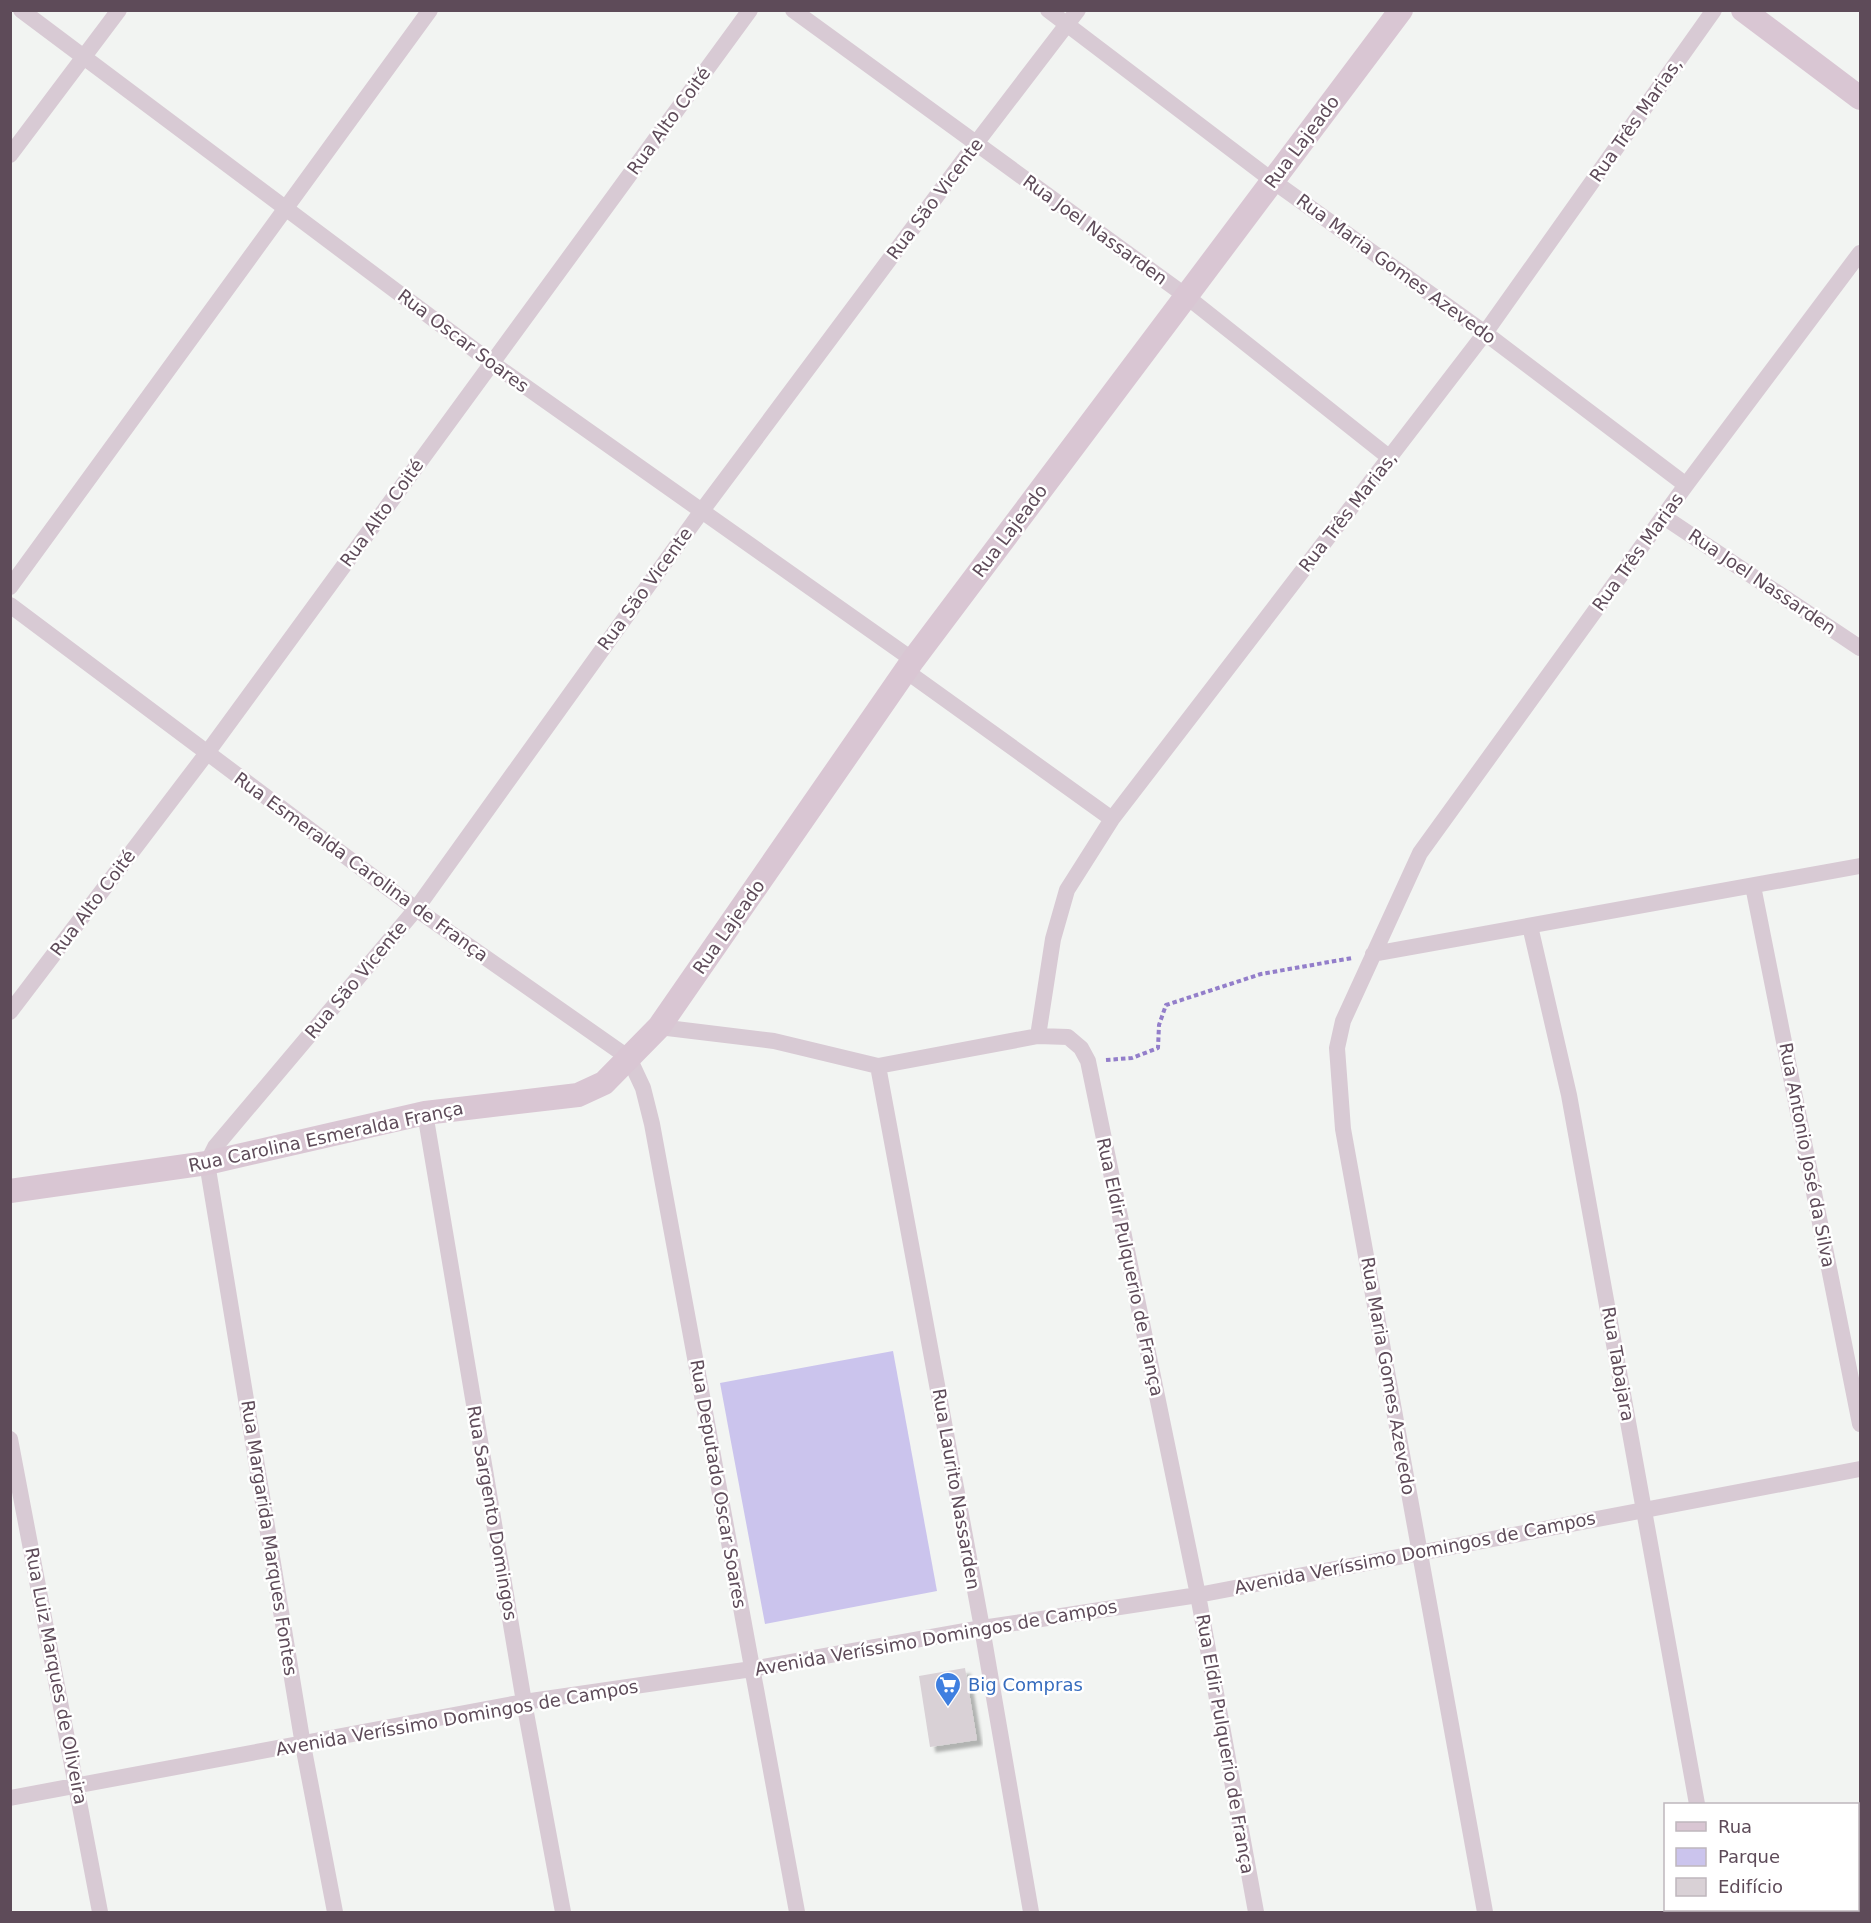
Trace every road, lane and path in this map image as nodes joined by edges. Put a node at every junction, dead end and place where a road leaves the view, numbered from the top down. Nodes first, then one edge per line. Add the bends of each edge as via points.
1 (21, 10) edge
2 (119, 10) edge
3 (430, 10) edge
4 (750, 10) edge
5 (794, 10) edge
6 (1048, 10) edge
7 (1078, 10) edge
8 (1401, 10) edge
9 (1714, 10) edge
10 (1743, 10) edge
11 (1068, 25) junction
12 (86, 57) junction
13 (1860, 98) edge
14 (976, 142) junction
15 (10, 155) edge
16 (1273, 181) junction
17 (286, 207) junction
18 (1860, 253) edge
19 (1186, 296) junction
20 (1485, 333) junction
21 (492, 363) junction
22 (1390, 458) junction
23 (1686, 485) junction
24 (701, 512) junction
25 (1664, 517) junction
26 (10, 587) edge
27 (10, 605) edge
28 (1860, 648) edge
29 (909, 666) junction
30 (207, 753) junction
31 (1112, 819) junction
32 (1420, 853) joint
33 (1860, 866) edge
34 (1753, 886) junction
35 (416, 909) junction
36 (1530, 926) junction
37 (1373, 954) junction
38 (10, 1012) edge
39 (660, 1027) junction
40 (1038, 1036) junction
41 (629, 1058) junction
42 (1088, 1061) junction
43 (878, 1066) junction
44 (425, 1113) junction
45 (207, 1163) junction
46 (10, 1191) edge
47 (1860, 1424) edge
48 (10, 1439) edge
49 (1860, 1469) edge
50 (1644, 1509) junction
51 (1420, 1550) junction
52 (1198, 1595) junction
53 (982, 1628) junction
54 (752, 1669) junction
55 (524, 1702) junction
56 (303, 1745) junction
57 (77, 1785) junction
58 (10, 1798) edge
59 (1697, 1803) edge
60 (100, 1912) edge
61 (335, 1912) edge
62 (563, 1912) edge
63 (797, 1912) edge
64 (1031, 1912) edge
65 (1256, 1912) edge
66 (1485, 1912) edge

1 - 12 street, Rua Oscar Soares
2 - 12 street
3 - 17 street
4 - 21 street, Rua Alto Coité
5 - 14 street, Rua Joel Nassarden
6 - 11 street, Rua Maria Gomes Azevedo
7 - 11 street, Rua São Vicente
8 - 16 street, Rua Lajeado
9 - 20 street, Rua Três Marias,
10 - 13 street
11 - 14 street, Rua São Vicente
11 - 16 street, Rua Maria Gomes Azevedo
12 - 15 street
12 - 17 street, Rua Oscar Soares
14 - 19 street, Rua Joel Nassarden
14 - 24 street, Rua São Vicente
16 - 19 street, Rua Lajeado
16 - 20 street, Rua Maria Gomes Azevedo
17 - 21 street, Rua Oscar Soares
17 - 26 street
18 - 23 street, Rua Três Marias
19 - 22 street, Rua Joel Nassarden
19 - 29 street, Rua Lajeado
20 - 22 street, Rua Três Marias,
20 - 23 street, Rua Maria Gomes Azevedo
21 - 24 street, Rua Oscar Soares
21 - 30 street, Rua Alto Coité
22 - 31 street, Rua Três Marias,
23 - 25 street, Rua Três Marias
24 - 29 street, Rua Oscar Soares
24 - 35 street, Rua São Vicente
25 - 28 street, Rua Joel Nassarden
25 - 32 street, Rua Três Marias
27 - 30 street, Rua Esmeralda Carolina de França
29 - 31 street, Rua Oscar Soares
29 - 39 street, Rua Lajeado
30 - 35 street, Rua Esmeralda Carolina de França
30 - 38 street, Rua Alto Coité
31 - 40 street, Rua Três Marias, via 1067,890 1053,939
32 - 37 street, Rua Maria Gomes Azevedo
33 - 34 street
34 - 36 street
34 - 47 street, Rua Antonio José da Silva
35 - 41 street, Rua Esmeralda Carolina de França
35 - 45 street, Rua São Vicente via 215,1147
36 - 37 street
36 - 50 street, Rua Tabajara via 1569,1095
37 - 42 path via 1261,975 1166,1005 1159,1025 1158,1048 1132,1058
37 - 51 street, Rua Maria Gomes Azevedo via 1343,1021 1337,1048 1343,1129
39 - 41 street, Rua Lajeado
39 - 43 street, Rua Eldir Pulquerio de França via 774,1041
40 - 42 street, Rua Eldir Pulquerio de França via 1068,1037
40 - 43 street, Rua Eldir Pulquerio de França
41 - 44 street, Rua Carolina Esmeralda França via 604,1083 578,1095
41 - 54 street, Rua Deputado Oscar Soares via 643,1088 652,1124
42 - 52 street, Rua Eldir Pulquerio de França
43 - 53 street, Rua Laurito Nassarden
44 - 45 street, Rua Carolina Esmeralda França
44 - 55 street, Rua Sargento Domingos
45 - 46 street, Rua Carolina Esmeralda França
45 - 56 street, Rua Margarida Marques Fontes
48 - 57 street, Rua Luiz Marques de Oliveira
49 - 50 street, Avenida Veríssimo Domingos de Campos
50 - 51 street, Avenida Veríssimo Domingos de Campos
50 - 59 street, Rua Tabajara
51 - 52 street, Avenida Veríssimo Domingos de Campos
51 - 66 street, Rua Maria Gomes Azevedo
52 - 53 street, Avenida Veríssimo Domingos de Campos
52 - 65 street, Rua Eldir Pulquerio de França
53 - 54 street, Avenida Veríssimo Domingos de Campos
53 - 64 street, Rua Laurito Nassarden
54 - 55 street, Avenida Veríssimo Domingos de Campos
54 - 63 street, Rua Deputado Oscar Soares
55 - 56 street, Avenida Veríssimo Domingos de Campos
55 - 62 street, Rua Sargento Domingos
56 - 57 street, Avenida Veríssimo Domingos de Campos
56 - 61 street, Rua Margarida Marques Fontes
57 - 58 street, Avenida Veríssimo Domingos de Campos
57 - 60 street, Rua Luiz Marques de Oliveira

